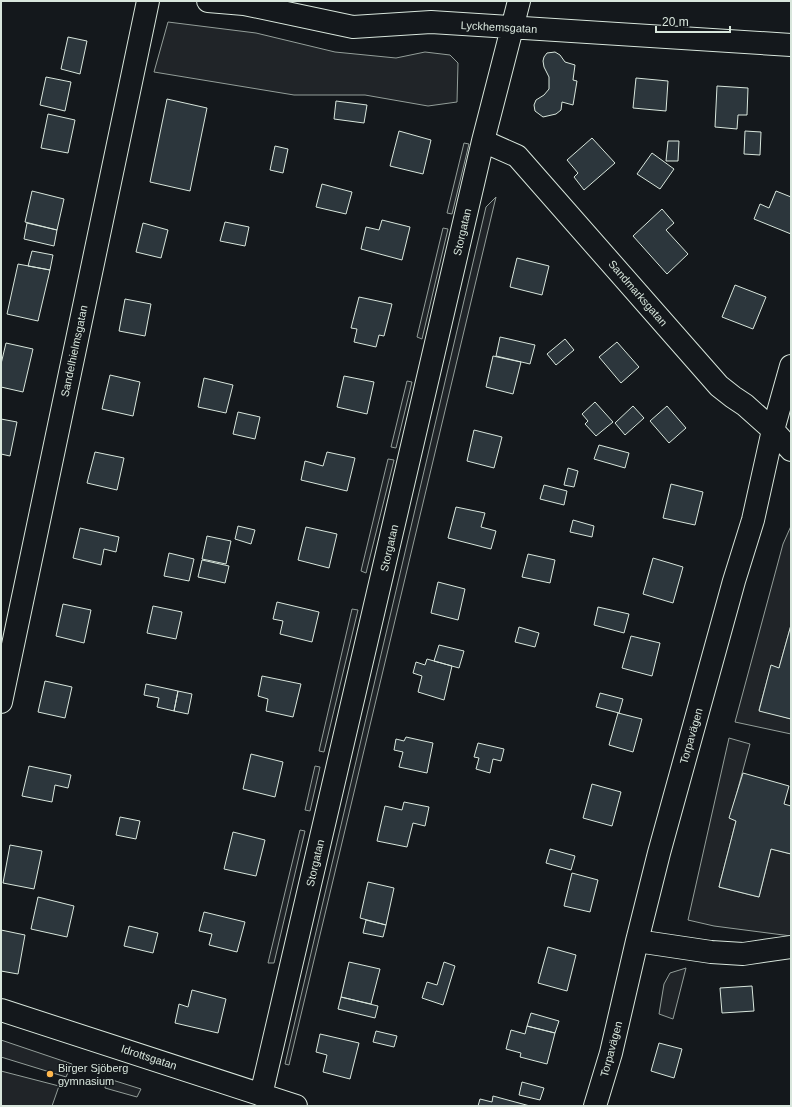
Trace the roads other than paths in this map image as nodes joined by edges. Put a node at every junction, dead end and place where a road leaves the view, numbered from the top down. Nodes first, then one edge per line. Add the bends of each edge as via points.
1 (148, 1) edge
2 (208, 1) edge
3 (519, 1) edge
4 (513, 27) junction
5 (791, 45) edge
6 (483, 141) junction
7 (791, 366) edge
8 (773, 430) junction
9 (791, 450) edge
10 (1, 702) edge
11 (637, 941) junction
12 (791, 946) edge
13 (1, 1010) edge
14 (261, 1095) junction
15 (296, 1106) edge
16 (595, 1106) edge

1 - 10 street, Sandelhielmsgatan
2 - 4 street, Lyckhemsgatan via 244,4 354,27 431,22
3 - 4 street, Storgatan
4 - 5 street, Lyckhemsgatan
4 - 6 street, Storgatan
6 - 8 street, Sandmarksgatan via 518,156 719,386
6 - 14 street, Storgatan
7 - 8 street, Torpavägen
8 - 9 street, Sandmarksgatan
8 - 11 street, Torpavägen via 753,520 678,782
11 - 12 street via 677,948 743,954
11 - 16 street, Torpavägen via 611,1053
13 - 14 street, Idrottsgatan
14 - 15 street, Idrottsgatan

